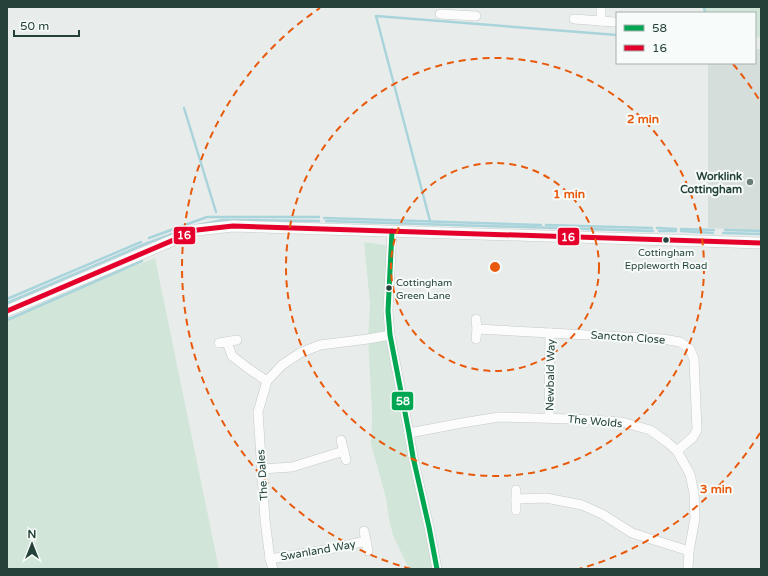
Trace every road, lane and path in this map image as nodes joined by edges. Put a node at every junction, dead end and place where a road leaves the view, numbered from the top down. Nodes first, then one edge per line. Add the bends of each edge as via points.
1 (601, 7) edge
2 (457, 11) edge
3 (440, 14) dead end
4 (476, 16) dead end
5 (574, 20) dead end
6 (600, 21) junction
7 (614, 22) dead end
8 (392, 231) junction
9 (761, 243) edge
10 (7, 311) edge
11 (476, 319) dead end
12 (477, 329) junction
13 (550, 332) junction
14 (390, 335) junction
15 (476, 340) dead end
16 (228, 342) dead end
17 (267, 381) junction
18 (549, 418) junction
19 (409, 433) junction
20 (341, 440) dead end
21 (344, 451) junction
22 (677, 451) junction
23 (346, 460) dead end
24 (261, 469) junction
25 (516, 510) dead end
26 (364, 531) dead end
27 (366, 541) junction
28 (368, 551) dead end
29 (689, 551) junction
30 (270, 559) junction
31 (273, 569) edge
32 (437, 569) edge
33 (688, 569) edge

1 - 6 street
2 - 3 street
2 - 4 street
5 - 6 street
6 - 7 street
8 - 9 street
8 - 10 street via 233,226 197,230
8 - 14 street via 388,311
11 - 12 street
12 - 13 street, Sancton Close
12 - 15 street
13 - 18 street, Newbald Way
13 - 22 street, Sancton Close via 664,339 680,342 690,349 694,359 697,430
14 - 17 street, The Dales via 320,345 300,352 282,365
14 - 19 street
16 - 17 street via 232,356
17 - 24 street, The Dales via 258,412
18 - 19 street, The Wolds via 499,417
18 - 22 street, The Wolds via 622,422 650,430
19 - 32 street
20 - 21 street
21 - 23 street
21 - 24 street via 292,467
22 - 29 street, The Wolds via 690,474 694,493 695,518
24 - 30 street, The Dales
25 - 29 street via 516,495 582,505 632,533
26 - 27 street, Swanland Way
27 - 28 street, Swanland Way
27 - 30 street, Swanland Way
29 - 33 street, The Wolds
30 - 31 street, The Dales

